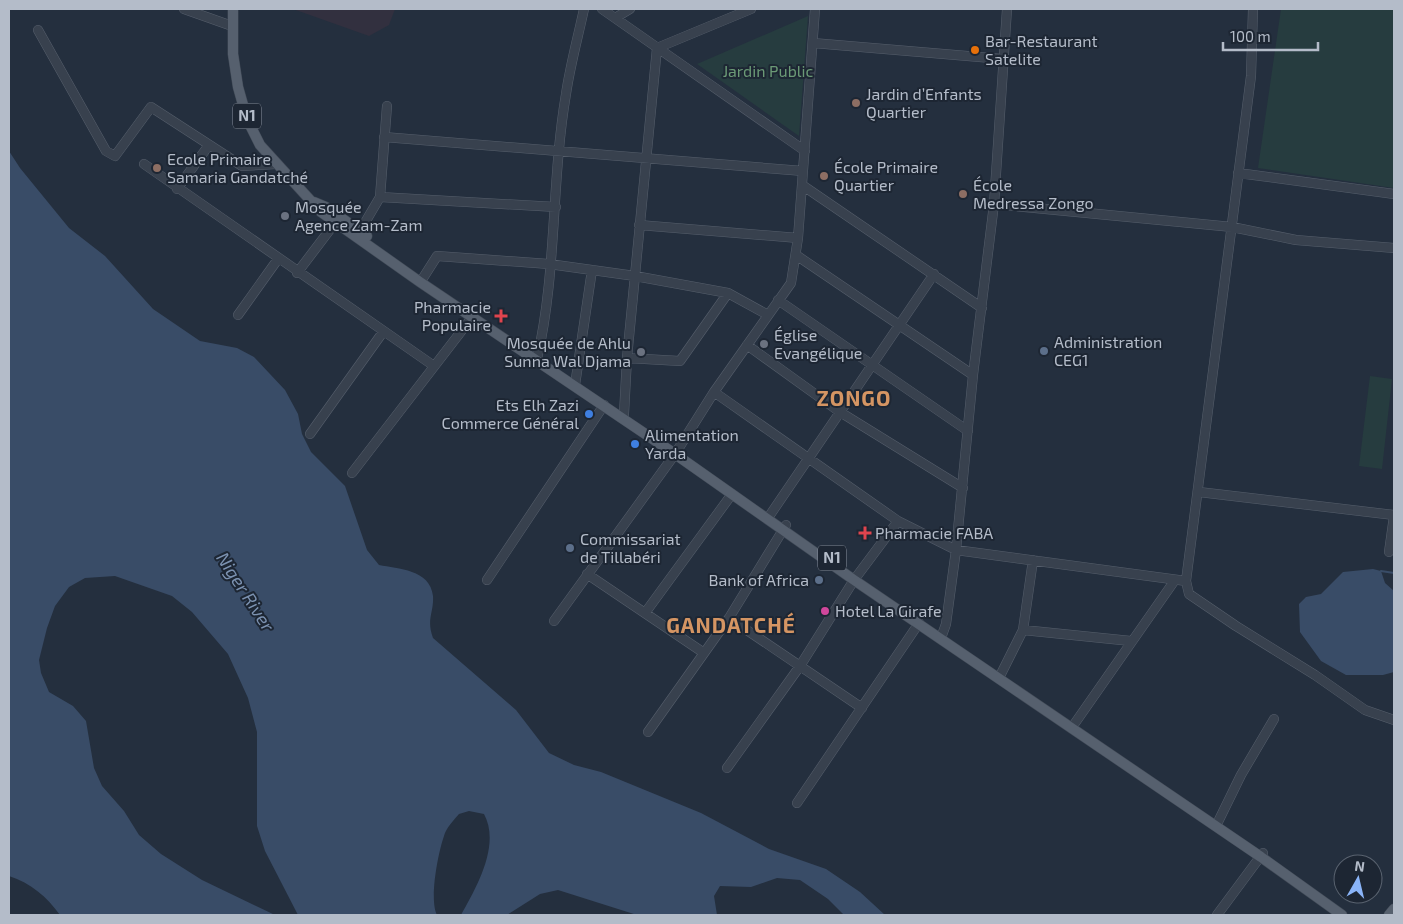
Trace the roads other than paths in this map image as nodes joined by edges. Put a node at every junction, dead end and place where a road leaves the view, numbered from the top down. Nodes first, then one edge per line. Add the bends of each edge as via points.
1 (184, 9) edge
2 (233, 9) edge
3 (584, 9) edge
4 (602, 9) edge
5 (630, 9) edge
6 (748, 9) edge
7 (815, 9) edge
8 (1007, 9) edge
9 (1253, 9) edge
10 (615, 18) junction
11 (232, 26) junction
12 (38, 30) dead end
13 (813, 43) junction
14 (657, 48) junction
15 (1004, 59) junction
16 (388, 106) dead end
17 (384, 137) junction
18 (209, 145) junction
19 (560, 151) junction
20 (805, 151) junction
21 (646, 158) junction
22 (144, 164) dead end
23 (276, 164) junction
24 (803, 170) junction
25 (1238, 173) junction
26 (802, 185) junction
27 (177, 189) junction
28 (1394, 194) edge
29 (380, 197) junction
30 (313, 201) junction
31 (994, 204) junction
32 (556, 207) junction
33 (335, 223) junction
34 (640, 225) junction
35 (1232, 227) junction
36 (360, 231) junction
37 (798, 238) junction
38 (1394, 248) edge
39 (796, 255) junction
40 (278, 259) junction
41 (549, 264) junction
42 (592, 270) junction
43 (297, 273) junction
44 (934, 274) junction
45 (635, 276) junction
46 (423, 278) junction
47 (728, 293) junction
48 (778, 300) junction
49 (982, 308) junction
50 (238, 315) dead end
51 (768, 315) junction
52 (473, 316) junction
53 (899, 324) junction
54 (383, 332) junction
55 (747, 345) junction
56 (538, 356) junction
57 (627, 358) junction
58 (872, 365) junction
59 (434, 366) junction
60 (973, 375) junction
61 (575, 383) junction
62 (714, 392) junction
63 (604, 406) junction
64 (840, 412) junction
65 (624, 414) junction
66 (968, 431) junction
67 (310, 434) dead end
68 (677, 452) junction
69 (809, 458) junction
70 (352, 473) dead end
71 (963, 488) junction
72 (1199, 492) junction
73 (732, 494) junction
74 (770, 515) junction
75 (1394, 515) edge
76 (898, 521) junction
77 (785, 527) junction
78 (956, 550) junction
79 (1389, 552) dead end
80 (1033, 560) junction
81 (587, 574) junction
82 (856, 578) junction
83 (487, 580) dead end
84 (1175, 580) junction
85 (1186, 581) junction
86 (645, 613) junction
87 (729, 618) junction
88 (554, 621) dead end
89 (919, 624) junction
90 (1023, 630) junction
91 (942, 636) junction
92 (1131, 641) junction
93 (704, 653) junction
94 (800, 666) junction
95 (1002, 674) junction
96 (862, 708) junction
97 (1274, 719) dead end
98 (1394, 720) edge
99 (1075, 723) junction
100 (648, 732) dead end
101 (727, 768) dead end
102 (797, 803) dead end
103 (1217, 824) junction
104 (1262, 855) junction
105 (1394, 909) edge
106 (1217, 915) edge
107 (1342, 915) edge
108 (1350, 915) edge
109 (1389, 915) edge

1 - 11 street
2 - 11 main road, N1
3 - 19 street via 565,95
4 - 10 street
5 - 10 street
6 - 14 street
7 - 13 street
8 - 15 street
9 - 25 street via 1250,76
10 - 14 street
11 - 23 main road, N1 via 238,87 247,119 260,145
12 - 18 street via 106,150 115,156 151,106
13 - 15 street
13 - 20 street
14 - 20 street
14 - 21 street
15 - 31 street
16 - 17 street
17 - 19 street
17 - 29 street
18 - 23 street via 242,166
18 - 27 street
19 - 21 street
19 - 32 street
20 - 24 street
21 - 24 street
21 - 34 street
22 - 27 street
23 - 30 main road, N1
24 - 26 street
25 - 28 street
25 - 35 street
26 - 37 street
26 - 44 street
27 - 40 street
29 - 32 street
29 - 36 street
30 - 33 main road, N1
30 - 36 main road, N1
31 - 35 street
31 - 49 street
32 - 41 street
33 - 43 street
33 - 52 main road, N1
34 - 37 street
34 - 45 street
35 - 38 street via 1296,240
35 - 72 street
36 - 46 main road, N1
37 - 39 street
39 - 48 street via 791,283
39 - 53 street
40 - 43 street
40 - 50 street
41 - 42 street
41 - 46 street via 437,256
41 - 56 street
42 - 45 street
42 - 61 street
43 - 54 street
44 - 49 street
44 - 53 street
45 - 47 street
45 - 57 street
46 - 56 main road, N1
47 - 51 street
47 - 57 street via 680,361
48 - 51 street
48 - 58 street
49 - 60 street
51 - 55 street
52 - 56 main road, N1
52 - 59 street
53 - 58 street
53 - 60 street
54 - 59 street
54 - 67 street
55 - 62 street
55 - 64 street
56 - 61 main road, N1
57 - 65 street
58 - 64 street
58 - 66 street
59 - 70 street
60 - 66 street
61 - 63 main road, N1
61 - 65 main road, N1
62 - 68 street
62 - 69 street
63 - 68 main road, N1
63 - 83 street
64 - 69 street
64 - 71 street
65 - 68 main road, N1
66 - 71 street
68 - 73 main road, N1
68 - 74 main road, N1
68 - 81 street
69 - 74 street
69 - 76 street
71 - 78 street
72 - 75 street
72 - 85 street
73 - 77 main road, N1
73 - 86 street
74 - 77 main road, N1
75 - 79 street
76 - 78 street
76 - 82 street
77 - 82 main road, N1
77 - 87 street
78 - 80 street
78 - 91 street
80 - 84 street
80 - 90 street
81 - 86 street
81 - 88 street
82 - 89 main road, N1
82 - 91 main road, N1
82 - 94 street
84 - 85 street
84 - 92 street
85 - 98 street via 1189,594 1236,626 1365,710
86 - 93 street
87 - 93 street
87 - 94 street
89 - 91 main road, N1
89 - 96 street
90 - 92 street
90 - 95 street
91 - 95 main road, N1
91 - 103 main road, N1
92 - 99 street
93 - 100 street
94 - 96 street
94 - 101 street
95 - 99 main road, N1
96 - 102 street
97 - 103 street
99 - 103 main road, N1
103 - 104 main road, N1
104 - 106 street
104 - 107 main road, N1
104 - 108 main road, N1
105 - 109 main road

